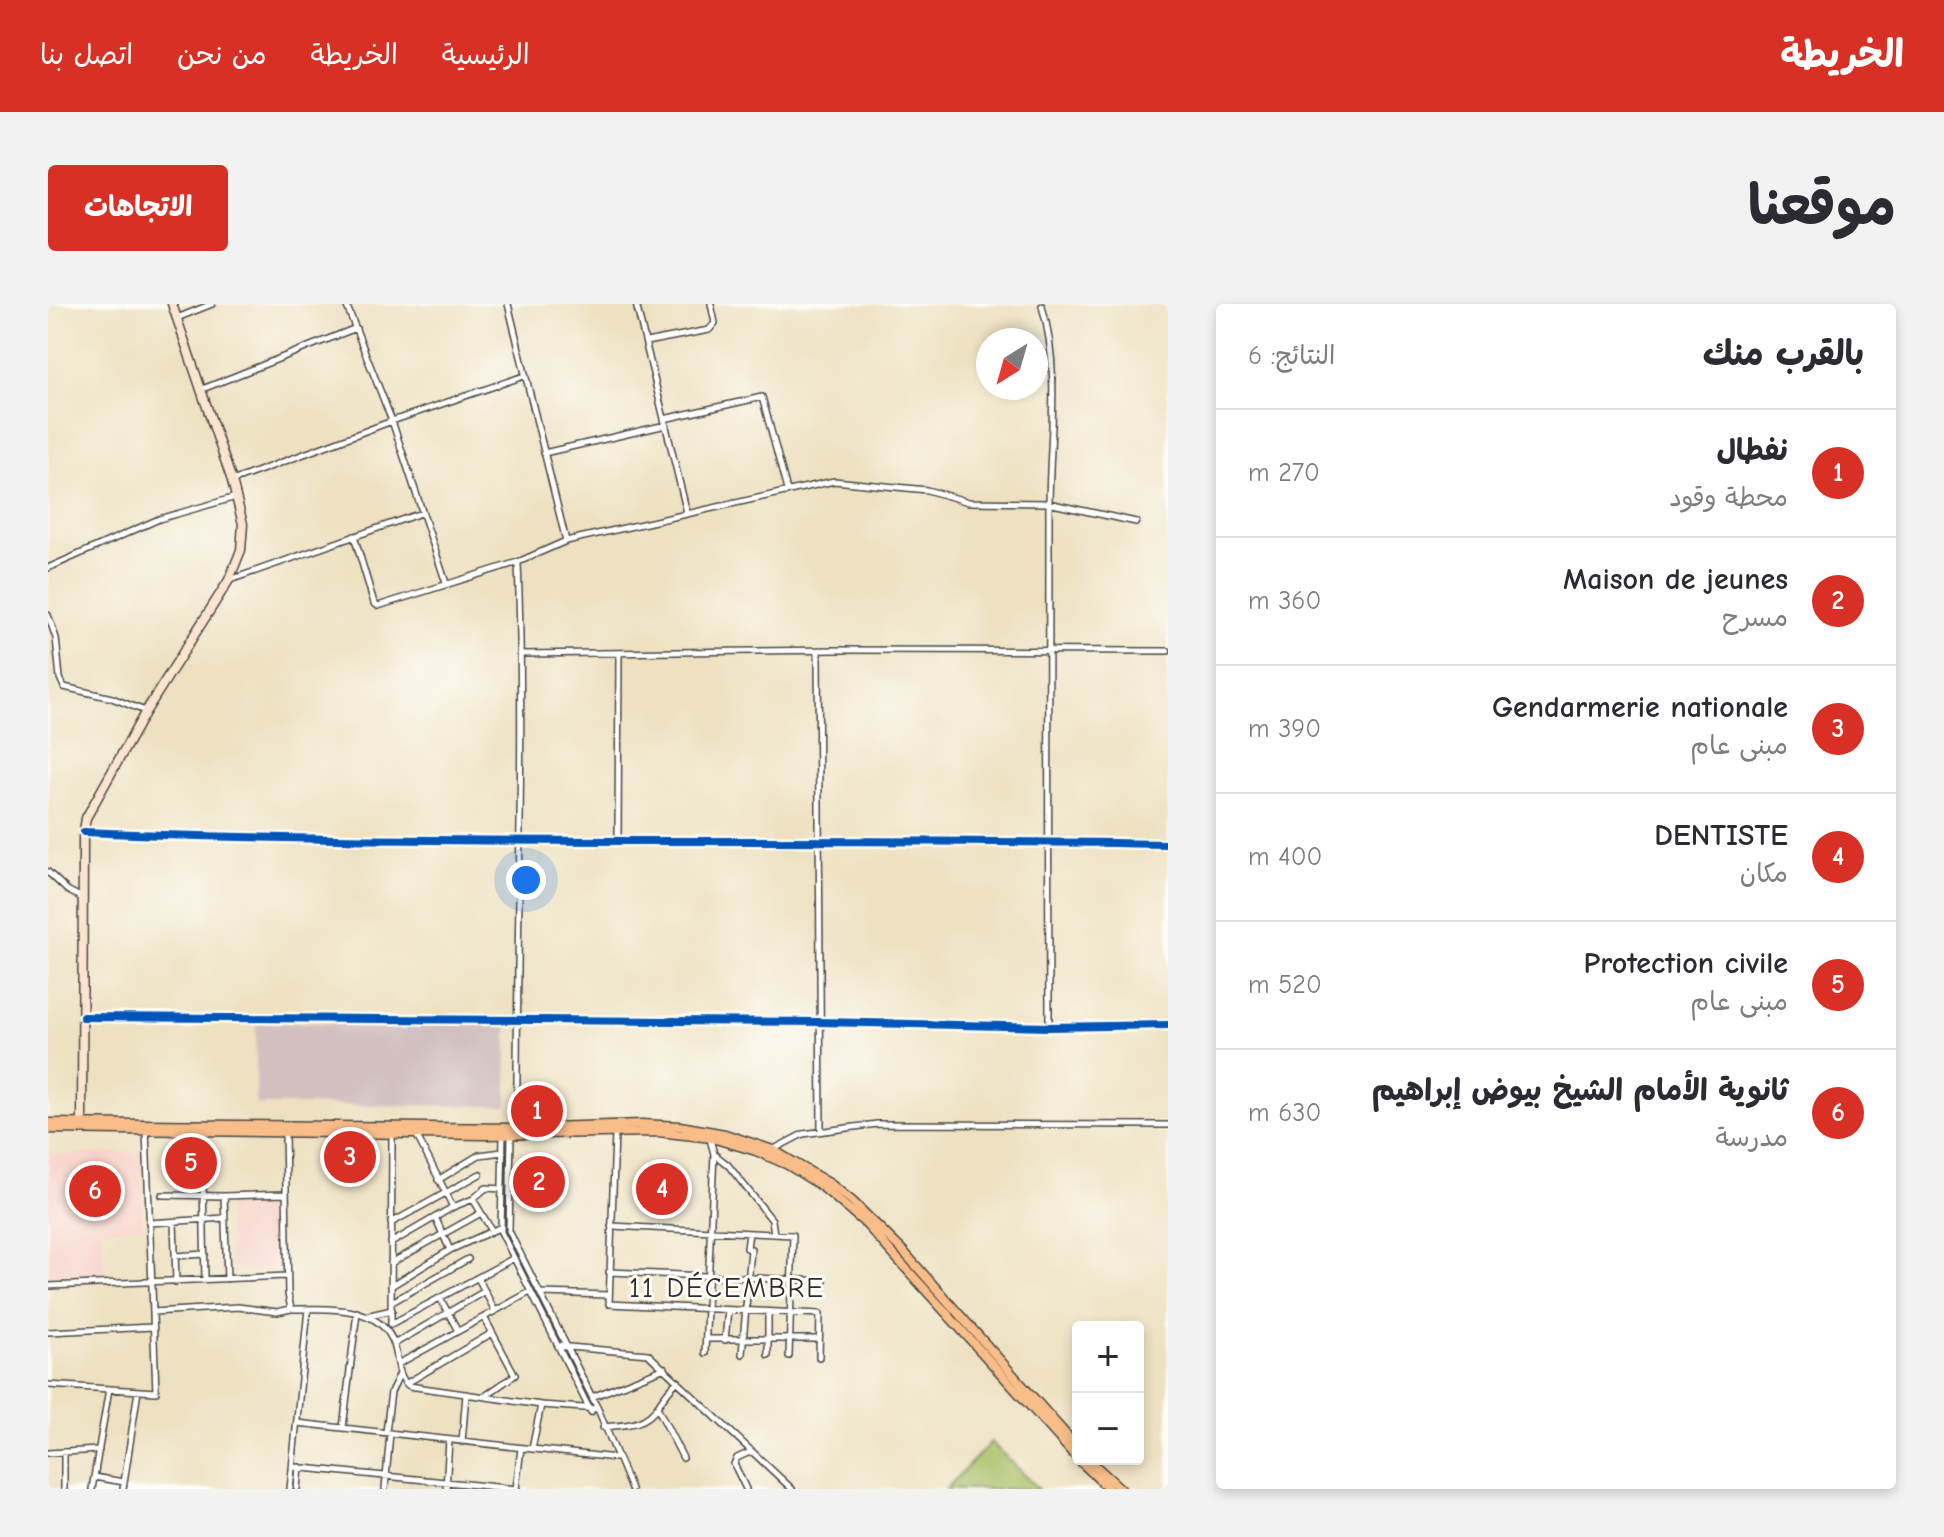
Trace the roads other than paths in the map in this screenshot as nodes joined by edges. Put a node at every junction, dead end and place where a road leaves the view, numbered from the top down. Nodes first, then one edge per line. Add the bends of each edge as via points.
1 (172, 304) edge
2 (212, 304) edge
3 (346, 304) edge
4 (508, 304) edge
5 (636, 304) edge
6 (711, 304) edge
7 (1042, 306) dead end
8 (177, 318) junction
9 (356, 328) junction
10 (646, 342) junction
11 (524, 376) junction
12 (200, 390) junction
13 (392, 421) junction
14 (665, 422) junction
15 (544, 453) junction
16 (232, 481) junction
17 (787, 490) junction
18 (237, 497) junction
19 (1048, 503) junction
20 (421, 513) junction
21 (687, 513) junction
22 (1136, 522) dead end
23 (354, 536) junction
24 (566, 541) junction
25 (518, 562) junction
26 (48, 568) edge
27 (229, 580) junction
28 (446, 583) junction
29 (48, 615) edge
30 (818, 651) junction
31 (1048, 651) junction
32 (1168, 651) edge
33 (619, 653) junction
34 (522, 654) junction
35 (146, 711) junction
36 (84, 832) junction
37 (618, 840) junction
38 (821, 840) junction
39 (518, 842) junction
40 (1047, 842) junction
41 (1168, 844) edge
42 (48, 872) edge
43 (83, 898) junction
44 (83, 1017) junction
45 (516, 1020) junction
46 (819, 1022) junction
47 (1168, 1025) edge
48 (1049, 1027) junction
49 (1168, 1125) edge
50 (48, 1126) edge
51 (82, 1126) junction
52 (146, 1131) junction
53 (821, 1131) junction
54 (202, 1132) junction
55 (510, 1132) junction
56 (285, 1133) junction
57 (615, 1133) junction
58 (392, 1134) junction
59 (416, 1134) junction
60 (710, 1138) junction
61 (757, 1148) junction
62 (773, 1150) junction
63 (503, 1152) junction
64 (714, 1154) junction
65 (480, 1174) dead end
66 (438, 1180) junction
67 (502, 1189) junction
68 (445, 1193) junction
69 (286, 1194) junction
70 (162, 1195) dead end
71 (205, 1195) junction
72 (224, 1196) junction
73 (473, 1199) junction
74 (453, 1207) junction
75 (481, 1213) junction
76 (225, 1218) junction
77 (436, 1219) junction
78 (205, 1220) junction
79 (174, 1222) junction
80 (149, 1223) junction
81 (391, 1223) junction
82 (611, 1226) junction
83 (874, 1226) junction
84 (501, 1227) junction
85 (710, 1230) junction
86 (492, 1231) junction
87 (749, 1233) junction
88 (443, 1234) junction
89 (774, 1234) junction
90 (391, 1243) junction
91 (450, 1250) junction
92 (205, 1254) junction
93 (175, 1256) junction
94 (514, 1258) junction
95 (468, 1259) dead end
96 (391, 1263) junction
97 (609, 1272) junction
98 (709, 1275) junction
99 (287, 1276) junction
100 (749, 1277) junction
101 (478, 1278) junction
102 (923, 1278) junction
103 (227, 1279) junction
104 (790, 1279) junction
105 (205, 1280) junction
106 (824, 1281) dead end
107 (176, 1282) junction
108 (152, 1283) junction
109 (48, 1286) edge
110 (391, 1286) junction
111 (485, 1291) junction
112 (530, 1292) junction
113 (540, 1293) junction
114 (609, 1295) junction
115 (440, 1298) junction
116 (392, 1306) junction
117 (291, 1309) junction
118 (308, 1309) junction
119 (707, 1309) junction
120 (728, 1310) junction
121 (495, 1311) junction
122 (746, 1311) junction
123 (153, 1312) junction
124 (357, 1312) junction
125 (449, 1312) junction
126 (768, 1312) junction
127 (790, 1312) junction
128 (370, 1315) junction
129 (484, 1317) junction
130 (391, 1323) junction
131 (153, 1327) junction
132 (458, 1331) junction
133 (48, 1332) edge
134 (389, 1333) junction
135 (492, 1333) junction
136 (706, 1339) junction
137 (789, 1339) junction
138 (819, 1339) junction
139 (725, 1340) junction
140 (744, 1340) junction
141 (766, 1340) junction
142 (394, 1344) junction
143 (563, 1347) junction
144 (705, 1353) dead end
145 (742, 1354) dead end
146 (768, 1355) dead end
147 (789, 1356) dead end
148 (819, 1357) dead end
149 (398, 1364) junction
150 (665, 1368) junction
151 (400, 1372) junction
152 (678, 1381) junction
153 (406, 1384) junction
154 (48, 1385) edge
155 (109, 1389) junction
156 (138, 1391) junction
157 (466, 1394) junction
158 (485, 1397) junction
159 (592, 1397) junction
160 (541, 1405) junction
161 (657, 1407) junction
162 (589, 1410) junction
163 (598, 1413) junction
164 (297, 1423) junction
165 (603, 1427) junction
166 (343, 1428) junction
167 (388, 1433) junction
168 (449, 1440) junction
169 (1072, 1441) edge
170 (462, 1442) junction
171 (521, 1448) junction
172 (532, 1449) junction
173 (99, 1450) junction
174 (752, 1451) junction
175 (64, 1452) junction
176 (1072, 1452) edge
177 (48, 1453) edge
178 (617, 1458) junction
179 (683, 1458) dead end
180 (1084, 1465) edge
181 (1095, 1465) edge
182 (296, 1467) junction
183 (387, 1476) junction
184 (94, 1477) junction
185 (446, 1485) edge
186 (123, 1486) edge
187 (503, 1488) edge
188 (64, 1489) edge
189 (92, 1489) edge
190 (290, 1489) edge
191 (297, 1489) edge
192 (385, 1489) edge
193 (517, 1489) edge
194 (631, 1489) edge
195 (746, 1489) edge
196 (792, 1489) edge
197 (1109, 1489) edge
198 (1121, 1489) edge

1 - 8 street
2 - 8 street
3 - 9 street
4 - 11 street
5 - 10 street
6 - 10 street via 715,323 709,330
7 - 19 street via 1054,367
8 - 12 street
9 - 12 street
9 - 13 street
10 - 14 street
11 - 13 street
11 - 15 street
12 - 16 street
13 - 16 street
13 - 20 street
14 - 15 street
14 - 17 street via 762,397
14 - 21 street
15 - 24 street
16 - 18 street
17 - 19 street via 834,481 927,490 969,502
17 - 21 street
18 - 26 street via 159,519
18 - 27 street via 241,550
19 - 22 street
19 - 31 street
20 - 23 street
20 - 28 street
21 - 24 street
23 - 27 street
23 - 28 street via 376,605
24 - 25 street
25 - 28 street
25 - 34 street
27 - 35 street
29 - 35 street via 64,687
30 - 31 street
30 - 33 street
30 - 38 street
31 - 32 street
31 - 40 street
33 - 34 street
33 - 37 street
34 - 39 street
35 - 36 street via 86,818
36 - 39 street
36 - 43 street
37 - 38 street
37 - 39 street
38 - 40 street
38 - 46 street
39 - 45 street
40 - 41 street
40 - 48 street
42 - 43 street
43 - 44 street
44 - 45 street
44 - 51 street
45 - 46 street
45 - 55 street
46 - 48 street
46 - 53 street
47 - 48 street
49 - 53 street via 877,1124
50 - 51 main road
51 - 52 main road
51 - 55 main road
52 - 54 main road
52 - 80 street
53 - 62 street
54 - 56 main road
54 - 71 street
55 - 57 main road
55 - 59 main road
55 - 61 main road via 680,1126 725,1134
55 - 63 street
55 - 113 street via 509,1231
56 - 58 main road
56 - 69 street
57 - 60 main road
57 - 82 street
58 - 59 main road
58 - 81 street
59 - 66 street
60 - 61 main road
60 - 64 street
61 - 62 main road
61 - 83 main road via 820,1185
62 - 83 main road via 832,1185
63 - 66 street via 479,1155
63 - 67 street
64 - 85 street
64 - 89 street via 772,1220
65 - 68 street
66 - 68 street
67 - 73 street via 486,1188
67 - 84 street
68 - 74 street
68 - 81 street
69 - 72 street
69 - 99 street
70 - 71 street
71 - 72 street
71 - 78 street
72 - 76 street
73 - 74 street
73 - 75 street
74 - 77 street
75 - 86 street
75 - 88 street
76 - 78 street
76 - 103 street
77 - 88 street
77 - 90 street
78 - 79 street
78 - 92 street
79 - 80 street
79 - 93 street
80 - 108 street
81 - 90 street
82 - 85 street
82 - 97 street
83 - 102 main road
84 - 86 street
84 - 94 street
85 - 87 street
85 - 98 street
86 - 91 street
87 - 89 street
87 - 100 street
88 - 91 street
88 - 96 street
89 - 104 street via 793,1235
90 - 96 street
91 - 110 street
92 - 93 street
92 - 105 street
93 - 107 street
94 - 101 street
94 - 112 street
95 - 116 street
96 - 110 street
97 - 98 street
97 - 114 street
98 - 100 street
98 - 119 street
99 - 103 street
99 - 117 street
100 - 104 street
100 - 122 street
101 - 111 street
101 - 115 street
102 - 169 main road
102 - 176 main road
103 - 105 street
104 - 106 street
104 - 127 street
105 - 107 street
107 - 108 street
108 - 109 street
108 - 123 street
110 - 116 street
111 - 121 street
111 - 125 street
112 - 121 street
112 - 143 street
113 - 114 street
113 - 143 street
114 - 119 street via 609,1304
115 - 125 street
115 - 130 street
116 - 128 street
116 - 130 street
117 - 118 street
117 - 123 street
118 - 124 street
118 - 164 street
119 - 120 street
119 - 136 street
120 - 122 street
120 - 139 street
121 - 129 street
122 - 126 street
122 - 140 street
123 - 131 street
124 - 128 street
124 - 166 street
125 - 132 street
125 - 142 street
126 - 127 street
126 - 141 street
127 - 137 street
127 - 138 street via 820,1314
128 - 134 street
129 - 132 street
129 - 135 street
130 - 134 street
131 - 133 street
131 - 156 street via 156,1392
132 - 149 street
134 - 142 street
135 - 153 street
135 - 158 street via 515,1375
136 - 139 street
136 - 144 street
137 - 138 street
137 - 141 street
137 - 147 street
138 - 148 street
139 - 140 street
140 - 141 street
140 - 145 street
141 - 146 street
142 - 149 street
143 - 150 street via 640,1352
143 - 159 street
143 - 162 street
149 - 151 street
150 - 152 street
150 - 159 street
151 - 153 street
151 - 167 street via 391,1392
152 - 161 street
152 - 174 street
153 - 157 street
154 - 155 street
155 - 156 street
155 - 173 street
156 - 186 street
157 - 158 street
157 - 170 street
158 - 160 street
159 - 163 street
160 - 162 street
160 - 172 street
161 - 165 street via 633,1425
161 - 179 street
162 - 163 street
163 - 165 street
164 - 166 street
164 - 182 street
165 - 178 street
166 - 167 street
167 - 168 street
167 - 183 street
168 - 170 street
168 - 185 street
170 - 171 street
171 - 172 street
171 - 193 street
172 - 178 street
173 - 175 street
173 - 184 street
174 - 195 street via 734,1460
174 - 196 street
175 - 177 street
175 - 188 street
178 - 194 street
180 - 197 main road
181 - 198 main road
182 - 183 street
182 - 190 street
182 - 191 street
183 - 185 street
183 - 192 street
184 - 186 street
184 - 189 street
185 - 187 street
187 - 193 street

